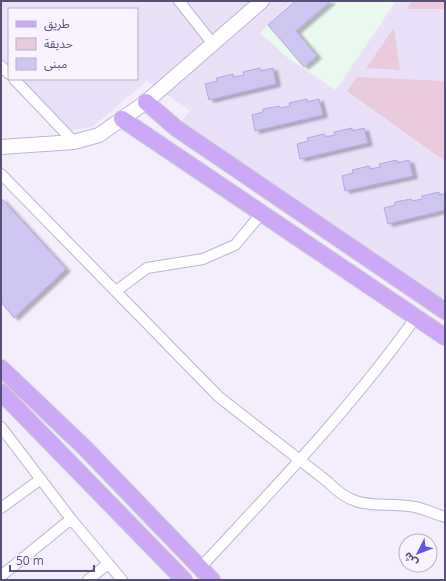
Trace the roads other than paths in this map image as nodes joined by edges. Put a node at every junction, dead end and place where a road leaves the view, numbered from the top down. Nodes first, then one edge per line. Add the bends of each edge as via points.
1 (179, 1) edge
2 (262, 1) edge
3 (213, 44) junction
4 (15, 80) edge
5 (146, 102) junction
6 (122, 120) junction
7 (74, 142) junction
8 (1, 147) edge
9 (1, 174) edge
10 (261, 214) junction
11 (116, 291) junction
12 (445, 311) edge
13 (416, 317) junction
14 (445, 338) edge
15 (1, 368) edge
16 (1, 392) edge
17 (1, 427) edge
18 (299, 460) junction
19 (41, 479) junction
20 (1, 508) edge
21 (445, 517) edge
22 (71, 518) junction
23 (108, 564) junction
24 (200, 568) junction
25 (1, 576) edge
26 (4, 580) edge
27 (88, 580) edge
28 (122, 580) edge
29 (184, 580) edge
30 (212, 580) edge

1 - 3 street
2 - 3 main road
3 - 5 main road
4 - 7 street
5 - 6 main road
5 - 12 main road via 176,128
6 - 7 main road via 99,135
6 - 10 main road
7 - 8 main road
9 - 11 street
10 - 11 street via 235,245 203,259 146,268
10 - 13 main road
11 - 18 street via 220,397
13 - 14 main road
13 - 18 street via 384,362
15 - 24 main road via 85,448
16 - 29 main road
17 - 19 street
18 - 21 street via 328,482 339,494 359,503 416,507
18 - 24 street
19 - 20 street
19 - 22 street
22 - 23 street
22 - 25 street
23 - 27 street
23 - 28 street
24 - 30 main road
25 - 26 street

